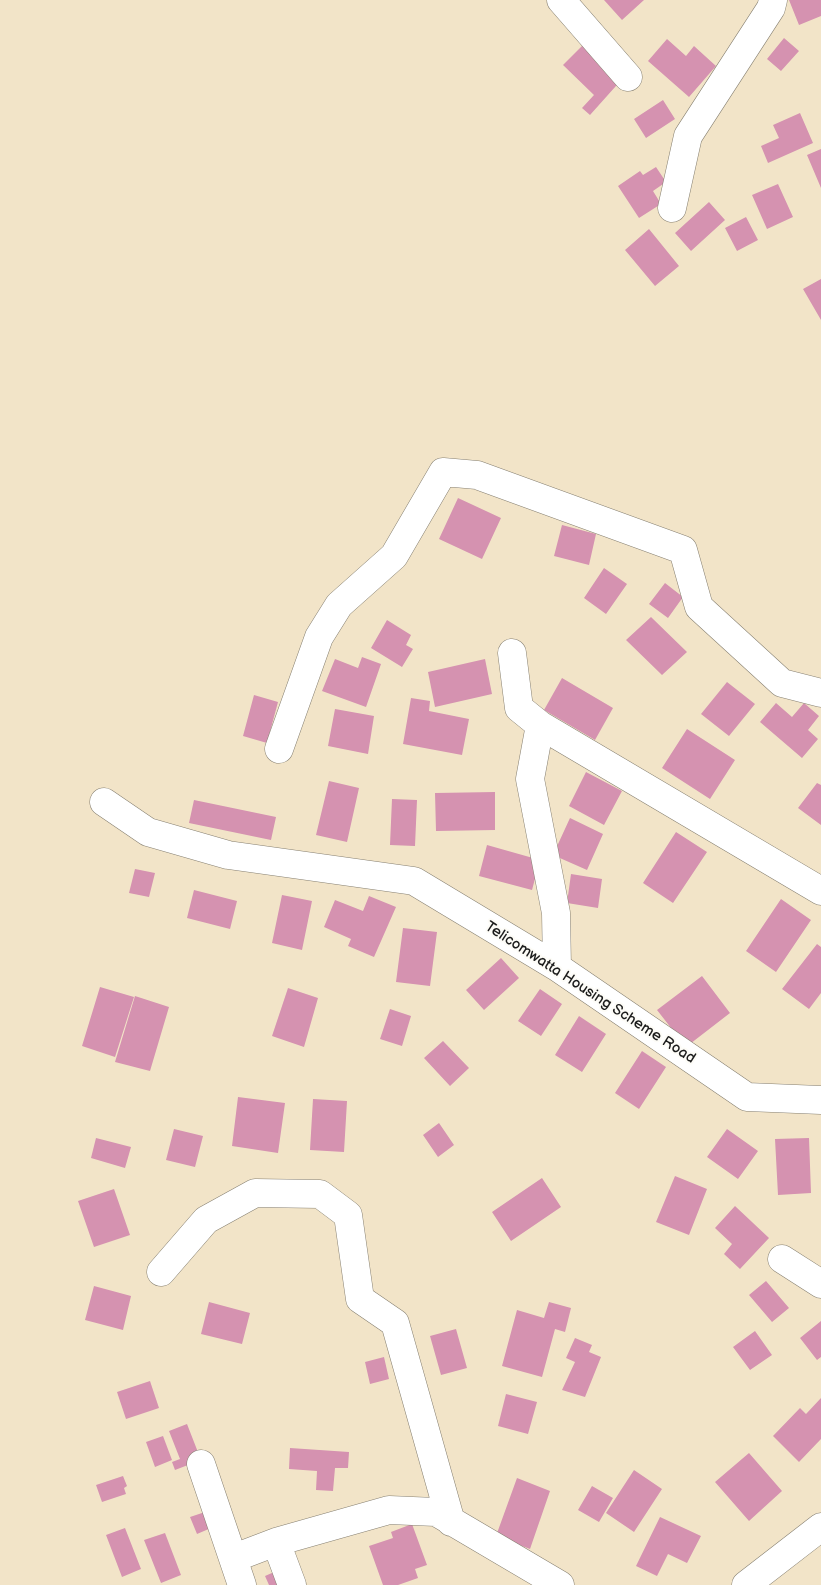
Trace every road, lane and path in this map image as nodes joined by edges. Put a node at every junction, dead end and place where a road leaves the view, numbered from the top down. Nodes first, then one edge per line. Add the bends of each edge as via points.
1 (561, 0) edge
2 (773, 0) edge
3 (628, 77) dead end
4 (672, 208) dead end
5 (512, 653) dead end
6 (821, 693) edge
7 (540, 725) junction
8 (279, 749) dead end
9 (104, 802) dead end
10 (821, 891) edge
11 (557, 968) junction
12 (821, 1100) edge
13 (782, 1259) dead end
14 (161, 1272) dead end
15 (821, 1284) edge
16 (201, 1464) dead end
17 (451, 1522) junction
18 (821, 1527) edge
19 (276, 1542) junction
20 (234, 1558) junction
21 (242, 1585) edge
22 (292, 1585) edge
23 (560, 1585) edge
24 (746, 1585) edge

1 - 3 street
2 - 4 street via 771,8 688,136
5 - 7 street via 519,708
6 - 8 street via 782,684 699,607 683,550 477,475 443,472 394,556 338,605 319,637
7 - 10 street
7 - 11 street via 530,780 556,914
9 - 11 street, Telicomwatta Housing Scheme Road via 148,832 228,854 414,881
11 - 12 street, Telicomwatta Housing Scheme Road via 747,1097
13 - 15 street
14 - 17 street via 206,1220 255,1193 320,1194 348,1214 360,1299 396,1323
16 - 20 street
17 - 19 street via 436,1512 389,1510
17 - 23 street
18 - 24 street
19 - 20 street
19 - 22 street
20 - 21 street

